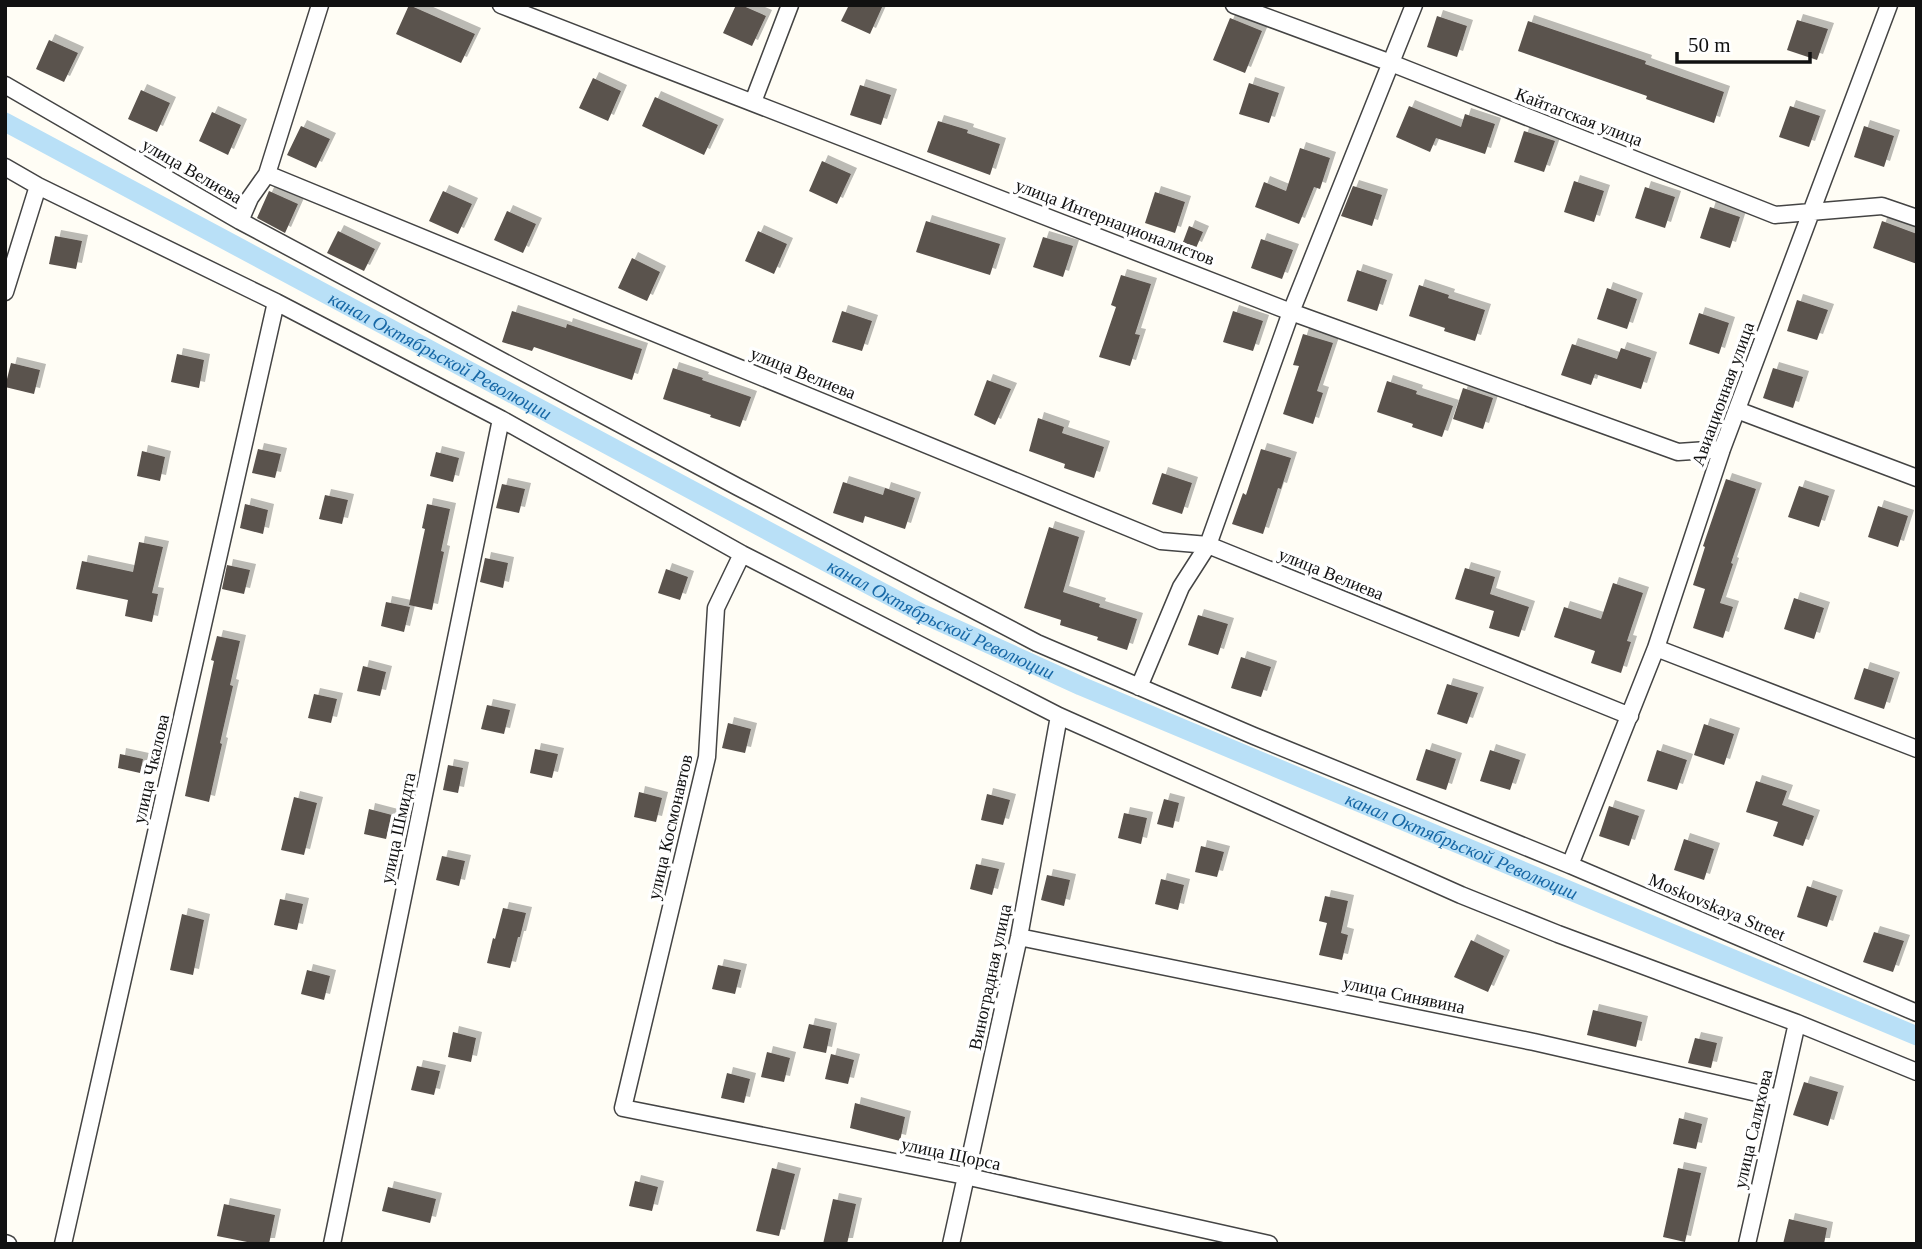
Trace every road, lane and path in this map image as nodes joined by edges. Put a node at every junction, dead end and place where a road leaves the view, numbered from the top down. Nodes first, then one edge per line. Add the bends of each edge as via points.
1 (320, 5) edge
2 (501, 5) edge
3 (790, 5) edge
4 (1234, 5) edge
5 (1414, 5) edge
6 (1889, 5) edge
7 (1391, 63) junction
8 (5, 85) edge
9 (753, 102) junction
10 (5, 167) edge
11 (267, 174) junction
12 (38, 186) junction
13 (1811, 212) junction
14 (1917, 218) edge
15 (240, 221) junction
16 (5, 292) edge
17 (276, 302) junction
18 (1291, 312) junction
19 (1737, 410) junction
20 (501, 419) junction
21 (1721, 449) junction
22 (1917, 478) edge
23 (1208, 545) junction
24 (742, 554) junction
25 (1656, 649) junction
26 (1139, 687) junction
27 (1059, 716) junction
28 (1630, 716) junction
29 (1917, 749) edge
30 (1570, 865) junction
31 (1019, 937) junction
32 (1917, 1013) edge
33 (1797, 1023) junction
34 (1917, 1072) edge
35 (1779, 1098) junction
36 (623, 1108) joint
37 (965, 1176) junction
38 (63, 1244) edge
39 (332, 1244) edge
40 (951, 1244) edge
41 (1269, 1244) edge
42 (1747, 1244) edge

1 - 11 street
2 - 9 street, улица Интернационалистов
3 - 9 street
4 - 7 street, Кайтагская улица
5 - 7 street
6 - 13 street, Авиационная улица
7 - 13 street, Кайтагская улица via 1775,215
7 - 18 street
8 - 15 street, улица Велиева
9 - 18 street, улица Интернационалистов
10 - 12 street
11 - 15 street, улица Велиева
11 - 23 street, улица Велиева via 1161,541
12 - 16 street
12 - 17 street
13 - 14 street, Кайтагская улица via 1882,206
13 - 19 street, Авиационная улица
15 - 26 street, Moskovskaya Street via 1037,643
17 - 20 street
17 - 38 street, улица Чкалова
18 - 21 street, улица Интернационалистов via 1678,452
18 - 23 street
19 - 21 street, Авиационная улица
19 - 22 street
20 - 24 street
20 - 39 street, улица Шмидта
21 - 25 street, Авиационная улица
23 - 26 street via 1181,587
23 - 28 street, улица Велиева
24 - 27 street
24 - 36 street, улица Космонавтов via 716,608 707,757
25 - 28 street, Авиационная улица
25 - 29 street
26 - 30 street, Moskovskaya Street
27 - 31 street, Виноградная улица
27 - 33 street via 1461,895
28 - 30 street, Авиационная улица
30 - 32 street, Moskovskaya Street
31 - 35 street, улица Синявина via 1534,1042
31 - 37 street, Виноградная улица
33 - 34 street
33 - 35 street, улица Салихова
35 - 42 street, улица Салихова
36 - 37 street, улица Щорса
37 - 40 street, Виноградная улица
37 - 41 street, улица Щорса

